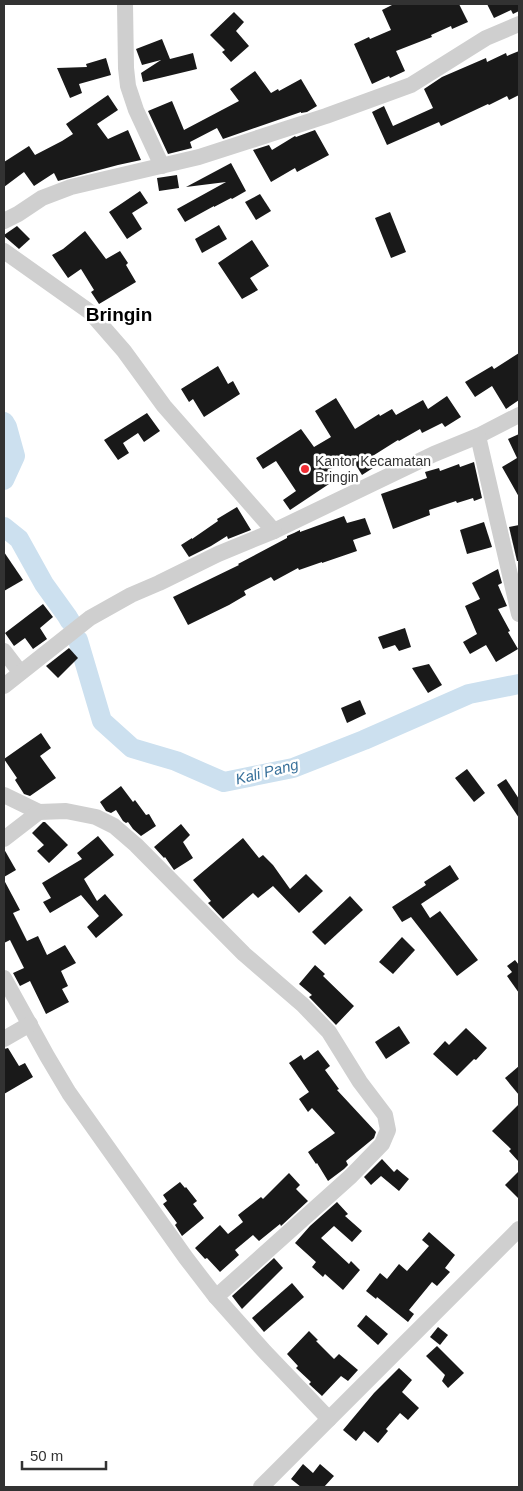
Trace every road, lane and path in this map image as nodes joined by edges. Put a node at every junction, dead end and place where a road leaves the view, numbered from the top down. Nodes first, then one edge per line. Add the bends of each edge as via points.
1 (125, 4) edge
2 (519, 24) edge
3 (162, 166) junction
4 (4, 220) edge
5 (4, 251) edge
6 (519, 415) edge
7 (478, 436) junction
8 (274, 531) junction
9 (519, 614) edge
10 (4, 650) edge
11 (20, 672) junction
12 (4, 686) edge
13 (4, 795) edge
14 (39, 812) junction
15 (4, 839) edge
16 (4, 978) edge
17 (30, 1024) junction
18 (4, 1039) edge
19 (519, 1229) edge
20 (216, 1297) junction
21 (329, 1419) junction
22 (261, 1487) edge

1 - 3 street via 128,86
2 - 3 street via 486,38 410,85 326,116
3 - 4 street via 71,187 42,198
5 - 8 street via 90,312 124,351 164,406
6 - 7 street
7 - 8 street
7 - 9 street
8 - 11 street via 131,595 90,618
10 - 11 street
11 - 12 street
13 - 14 street
14 - 15 street
14 - 20 street via 66,811 96,818 114,826 136,845 244,954 329,1032 385,1116 388,1130 382,1144 351,1176
16 - 17 street
17 - 18 street
17 - 20 street via 69,1093
19 - 21 street
20 - 21 street
21 - 22 street

